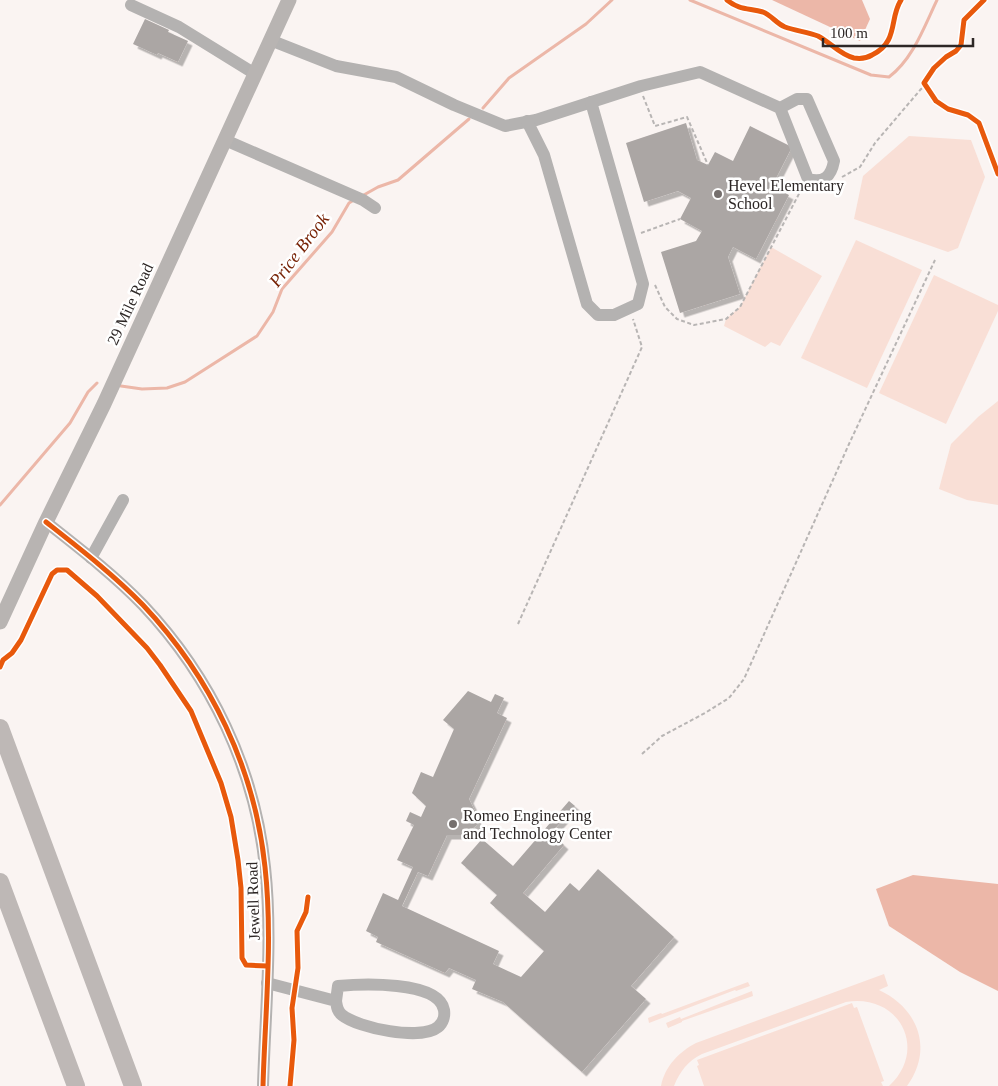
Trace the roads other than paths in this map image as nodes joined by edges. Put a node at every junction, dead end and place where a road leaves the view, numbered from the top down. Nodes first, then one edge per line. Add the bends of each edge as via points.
1 (289, 0) edge
2 (131, 5) dead end
3 (270, 40) junction
4 (255, 74) junction
5 (591, 102) junction
6 (780, 108) junction
7 (527, 121) junction
8 (225, 140) junction
9 (375, 208) dead end
10 (123, 500) dead end
11 (46, 522) junction
12 (91, 558) junction
13 (0, 622) edge
14 (0, 728) edge
15 (0, 882) edge
16 (267, 983) junction
17 (336, 1001) junction
18 (76, 1086) edge
19 (134, 1086) edge
20 (263, 1086) edge

1 - 3 main road, 29 Mile Road
2 - 4 street via 179,27
3 - 4 main road, 29 Mile Road
3 - 7 street via 336,66 396,77 505,126
4 - 8 main road, 29 Mile Road
5 - 6 street via 700,72
5 - 7 street
5 - 7 street via 643,284 638,304 614,315 598,315 587,304 544,155
6 - 6 street via 797,99 807,99 834,161 827,178 808,179
8 - 9 street
8 - 11 main road, 29 Mile Road
10 - 12 street
11 - 12 street, Jewell Road
11 - 13 main road, 29 Mile Road
12 - 16 street, Jewell Road via 143,605 175,642 216,705 239,756 254,804 266,867
14 - 19 highway
15 - 18 highway
16 - 17 street
16 - 20 street, Jewell Road
17 - 17 street via 337,1010 342,1015 382,1030 416,1032 437,1028 444,1015 444,1007 439,1000 404,986 338,986

